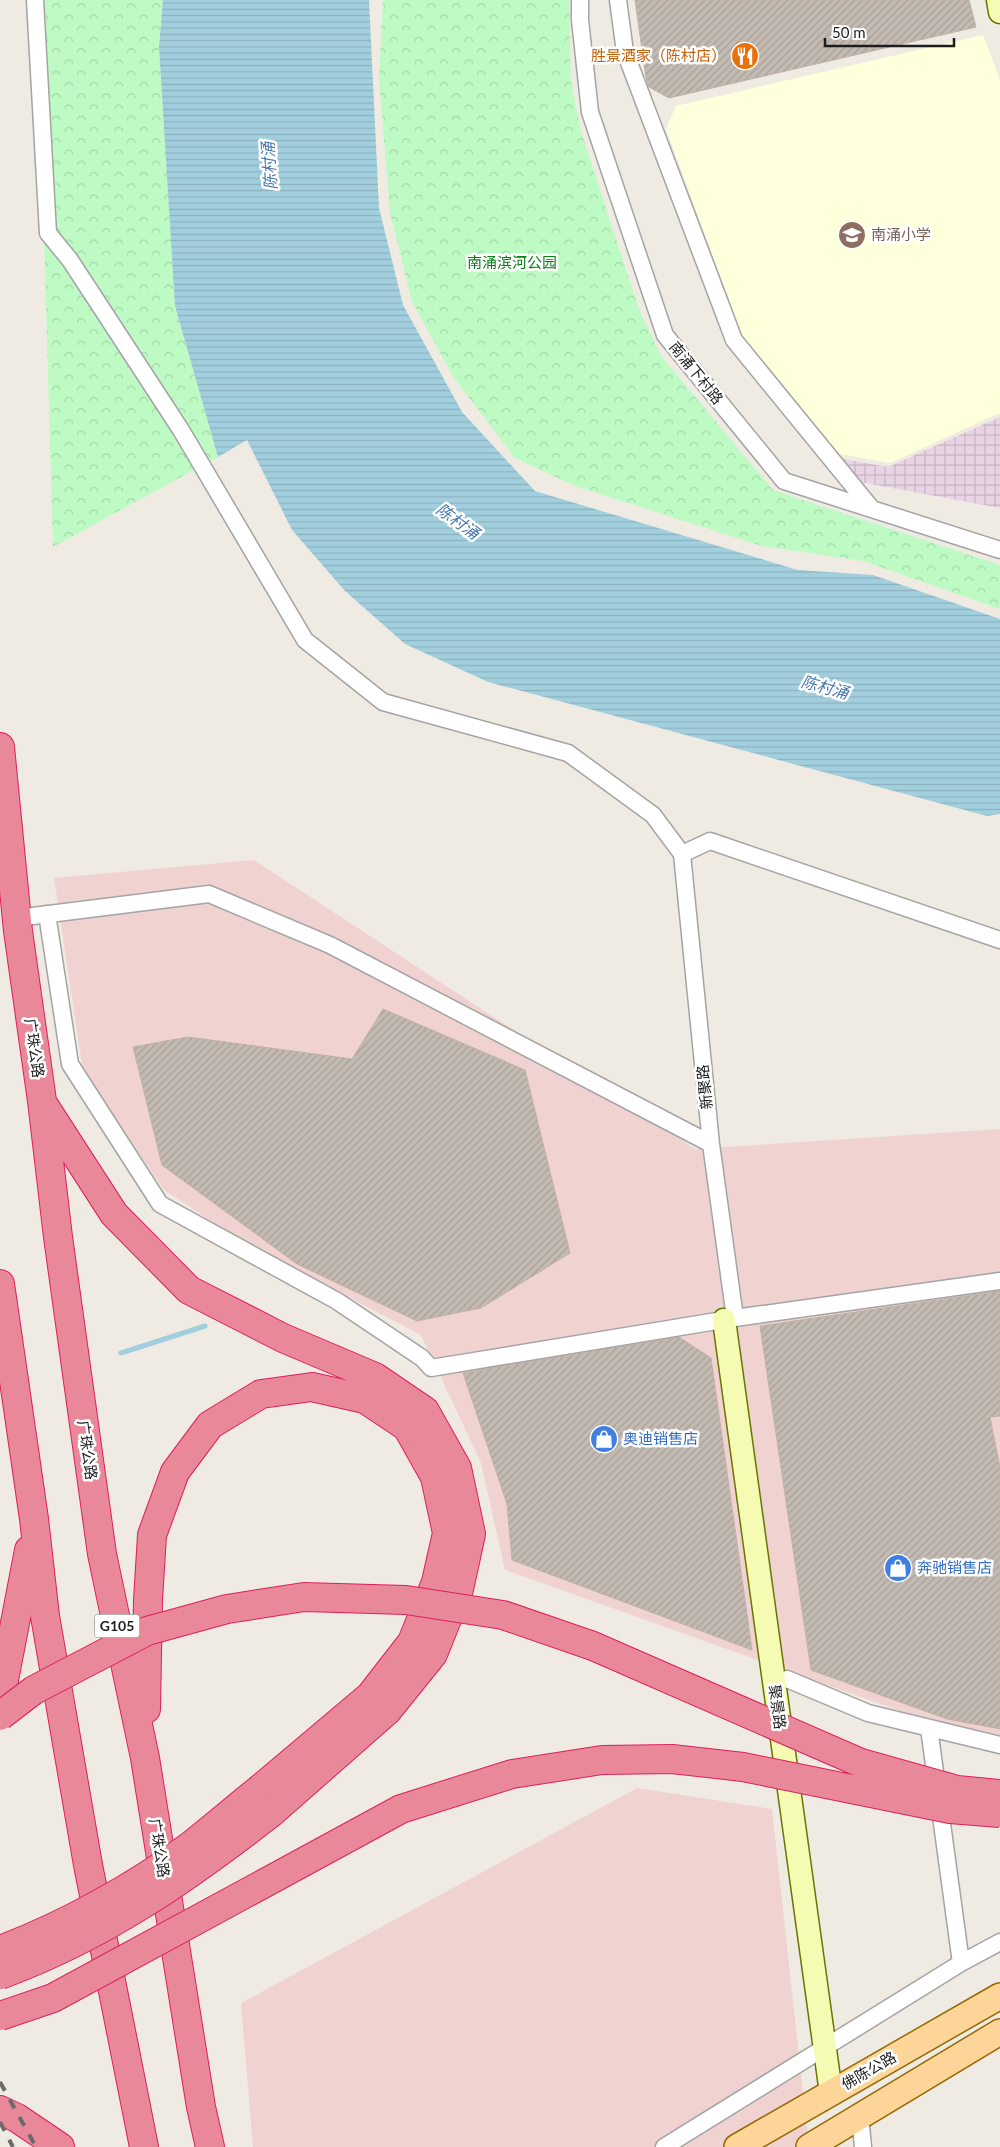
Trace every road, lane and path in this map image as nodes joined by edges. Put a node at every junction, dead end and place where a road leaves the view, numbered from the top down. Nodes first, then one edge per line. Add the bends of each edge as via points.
1 (36, 0) edge
2 (580, 0) edge
3 (618, 0) edge
4 (998, 0) edge
5 (1000, 12) edge
6 (872, 509) junction
7 (1000, 550) edge
8 (0, 747) edge
9 (682, 854) junction
10 (47, 914) junction
11 (17, 918) junction
12 (1000, 940) edge
13 (42, 1101) junction
14 (710, 1144) junction
15 (1000, 1281) edge
16 (0, 1284) edge
17 (730, 1319) junction
18 (34, 1519) junction
19 (787, 1679) junction
20 (0, 1701) edge
21 (0, 1716) edge
22 (929, 1728) junction
23 (1000, 1745) edge
24 (145, 1758) junction
25 (1000, 1794) edge
26 (1000, 1813) edge
27 (1000, 1942) edge
28 (0, 1950) edge
29 (961, 1963) junction
30 (0, 1975) edge
31 (1000, 1996) edge
32 (0, 2016) edge
33 (1000, 2032) edge
34 (831, 2043) junction
35 (838, 2089) junction
36 (0, 2110) edge
37 (860, 2116) junction
38 (60, 2147) edge
39 (144, 2147) edge
40 (210, 2147) edge
41 (664, 2147) edge
42 (737, 2147) edge
43 (808, 2147) edge
44 (863, 2147) edge

1 - 9 street via 48,233 70,260 181,430 305,640 383,702 568,753 654,815
2 - 6 street, 南涌下村路 via 590,112 665,335 784,481
3 - 6 street via 625,52 734,340
4 - 5 street
6 - 7 street, 南涌下村路
8 - 11 highway, 广珠公路 / G105
9 - 12 street via 710,842
9 - 14 street, 新聚路
10 - 11 street
10 - 14 street via 209,894 330,945
10 - 17 street via 70,1064 160,1204 337,1300 432,1368
11 - 13 highway, 广珠公路 / G105
13 - 24 highway, 广珠公路 / G105 via 102,1554
13 - 30 highway, bridge via 114,1214 189,1290 283,1338 375,1377 424,1411 457,1468 471,1534 458,1589 433,1654 388,1711 271,1813 209,1861 130,1914 37,1961
14 - 17 street, 新聚路
15 - 17 street
16 - 18 highway
17 - 19 street, 聚景路
17 - 34 street, 聚景路
18 - 20 highway
18 - 39 highway via 45,1616 88,1865
19 - 22 street via 868,1713
19 - 34 street, 聚景路
21 - 25 highway, bridge via 34,1690 147,1631 226,1609 304,1597 406,1600 504,1615 593,1646 861,1763 957,1790
22 - 23 street
22 - 29 street
24 - 28 highway, bridge via 152,1535 175,1472 210,1425 261,1394 312,1387 365,1399 407,1427 435,1477 447,1533 436,1582 412,1642 370,1696 189,1846 123,1890
24 - 40 highway, 广珠公路 / G105
26 - 32 highway, bridge via 950,1809 743,1767 672,1759 602,1760 512,1774 401,1809 53,1998
27 - 29 street
29 - 34 street
31 - 35 main road, 佛陈公路
33 - 37 main road
34 - 35 street, 聚景路
34 - 41 street
35 - 42 main road, 佛陈公路
36 - 38 highway
37 - 43 main road
37 - 44 street

